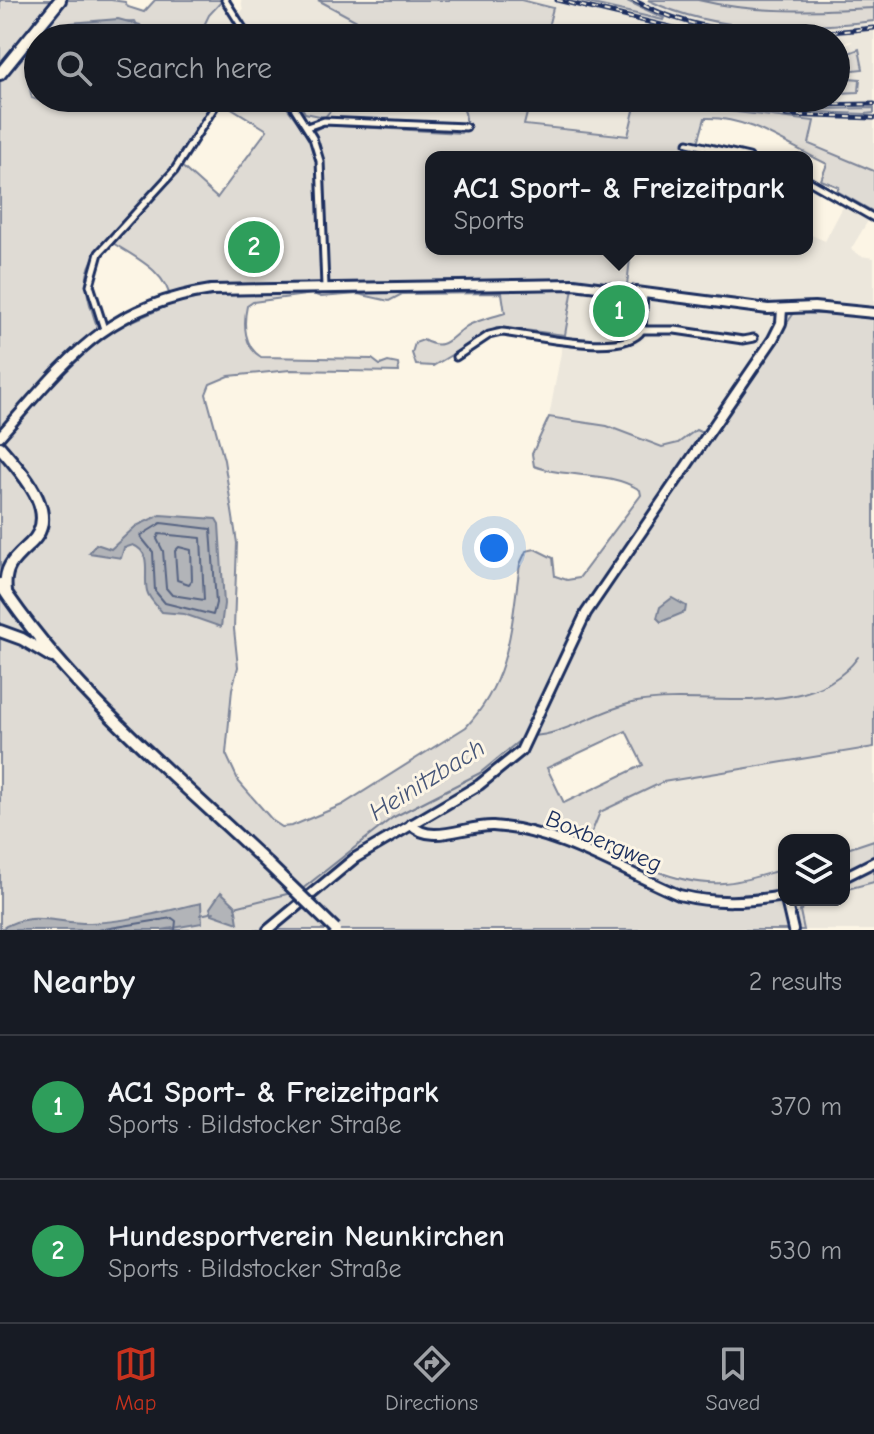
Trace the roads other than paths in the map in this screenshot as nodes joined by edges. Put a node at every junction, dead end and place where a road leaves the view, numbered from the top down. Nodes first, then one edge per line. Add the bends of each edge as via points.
1 (60, 0) edge
2 (225, 0) edge
3 (41, 24) edge
4 (240, 24) edge
5 (24, 44) edge
6 (0, 74) edge
7 (211, 112) edge
8 (297, 112) edge
9 (307, 127) junction
10 (466, 127) dead end
11 (688, 143) dead end
12 (723, 151) edge
13 (813, 183) edge
14 (874, 218) edge
15 (325, 286) junction
16 (644, 292) junction
17 (782, 309) junction
18 (874, 313) edge
19 (104, 329) junction
20 (642, 330) junction
21 (754, 338) dead end
22 (456, 357) dead end
23 (0, 438) edge
24 (4, 453) edge
25 (18, 554) junction
26 (0, 563) edge
27 (3, 588) edge
28 (0, 631) edge
29 (64, 665) junction
30 (411, 824) junction
31 (874, 862) edge
32 (850, 874) edge
33 (778, 899) edge
34 (787, 906) edge
35 (268, 930) edge
36 (335, 930) edge
37 (793, 930) edge

1 - 3 highway
2 - 4 street
5 - 6 highway
7 - 19 street via 174,171 99,253 90,285
8 - 9 street
9 - 10 street via 324,121
9 - 15 street via 321,170
11 - 12 street
13 - 14 street
15 - 16 street via 554,283
15 - 19 street via 199,292 141,310
16 - 17 street
16 - 20 street
17 - 18 street
17 - 30 street via 773,339 586,613 521,751 479,785
19 - 23 street via 59,367
20 - 21 street
20 - 22 street via 614,344 495,333
23 - 24 highway
24 - 25 highway via 36,496 42,516 37,536
25 - 26 highway
25 - 27 highway via 5,573
27 - 29 highway
28 - 29 highway
29 - 36 highway, bridge
30 - 33 street, Boxbergweg via 430,836 478,826 539,834 702,901
30 - 35 street via 355,858
31 - 32 street
34 - 37 street

